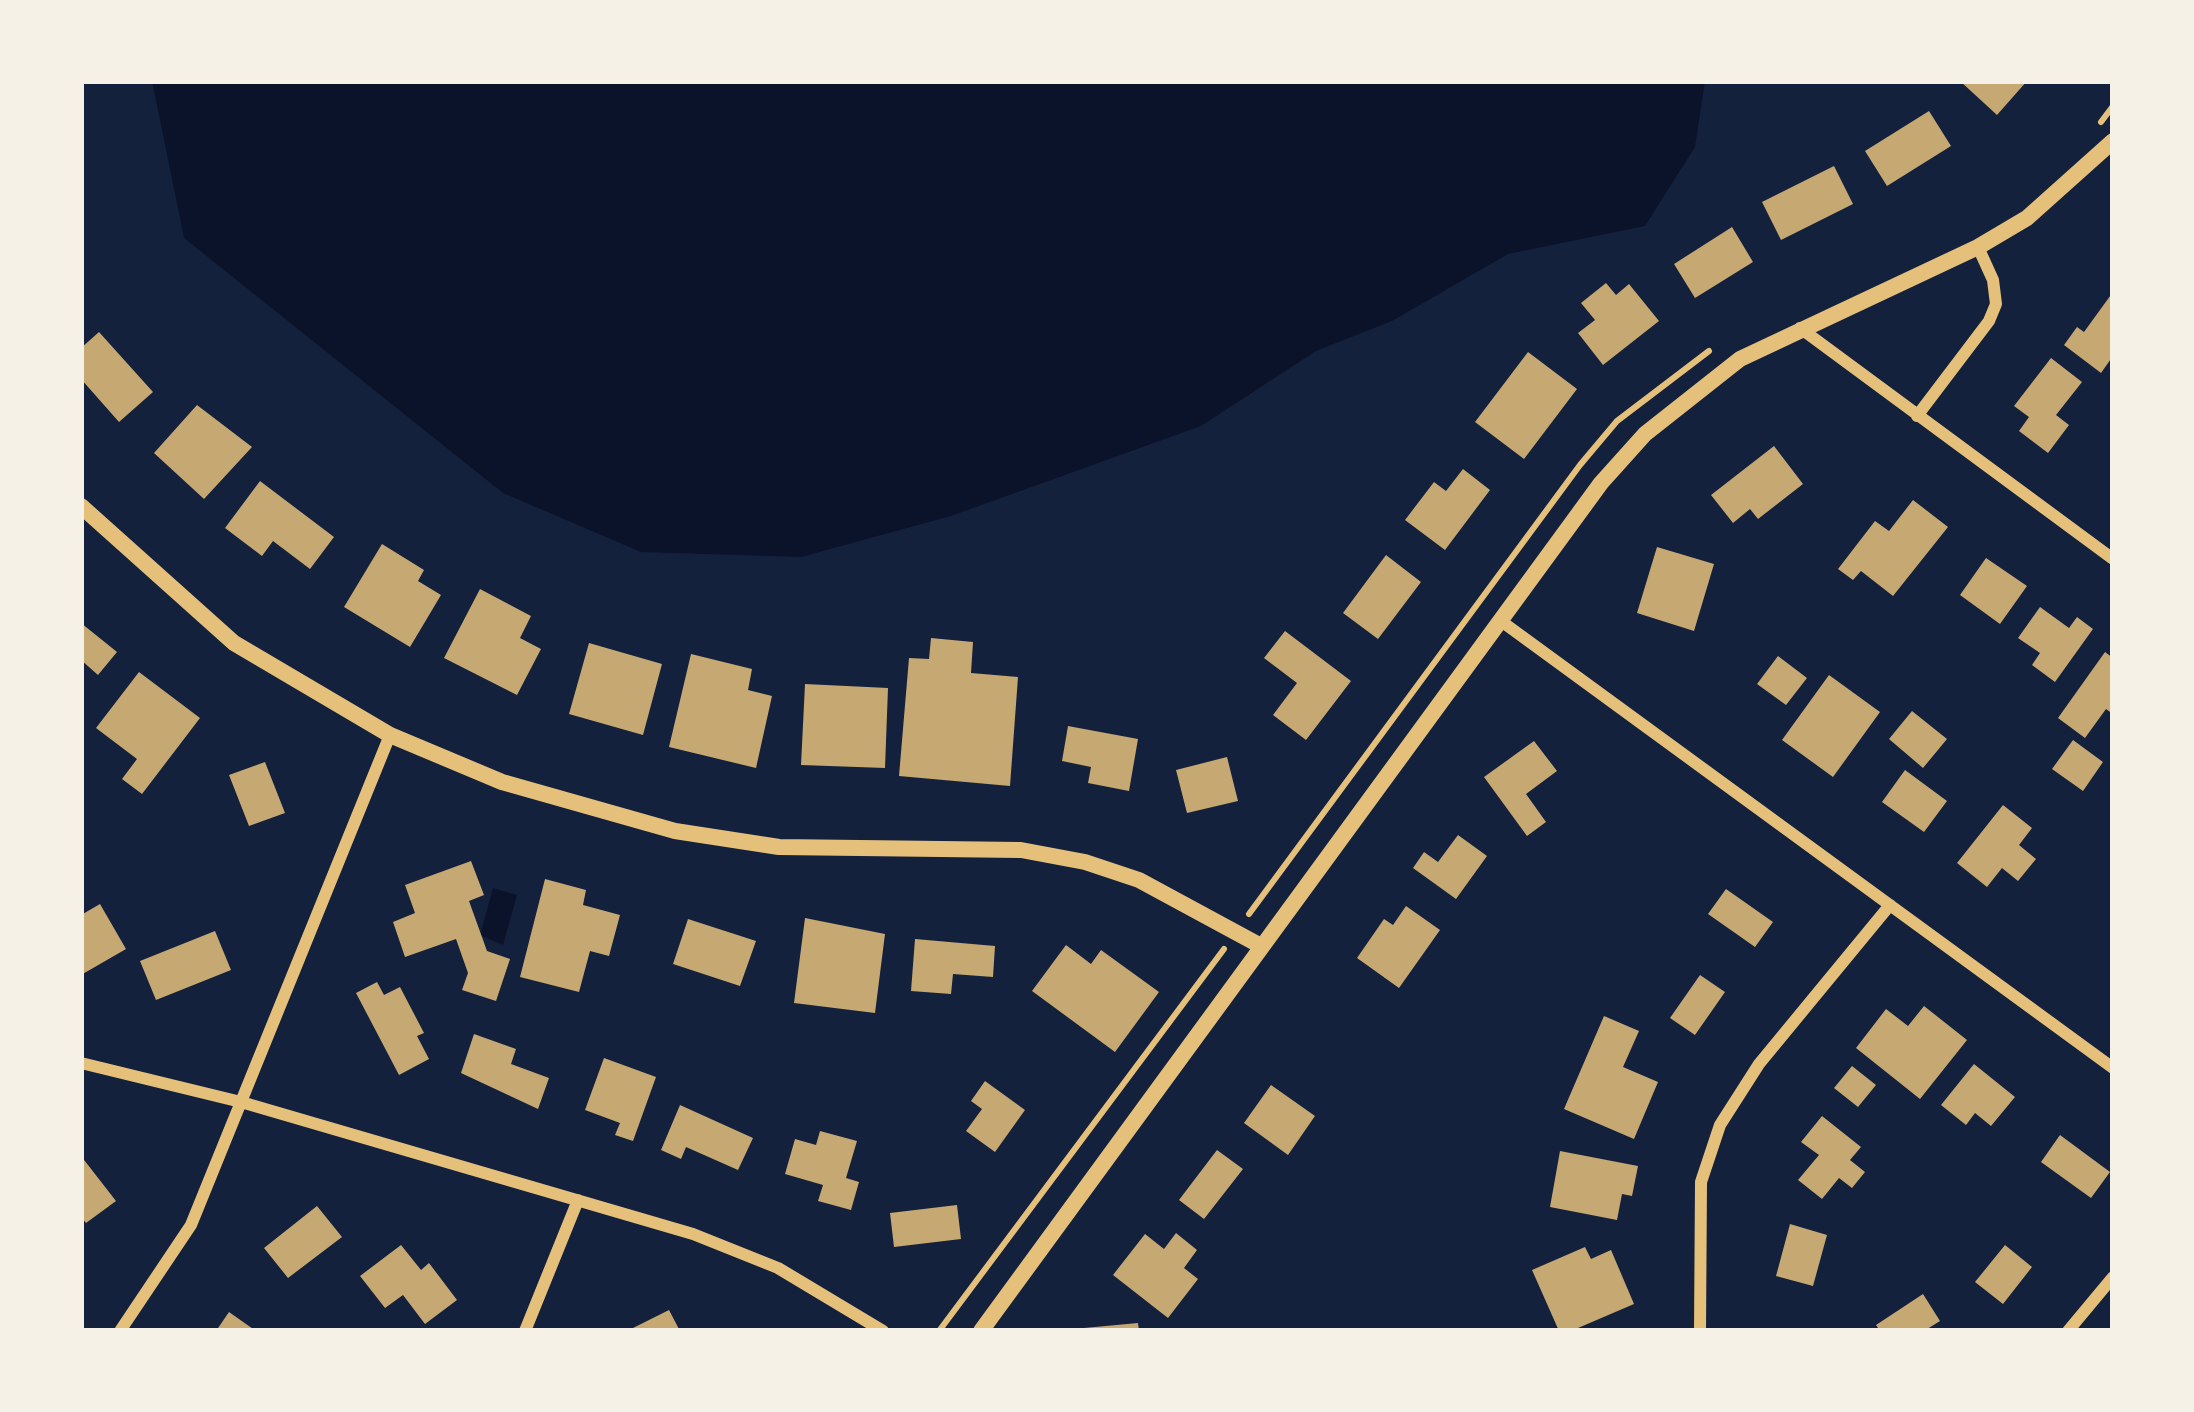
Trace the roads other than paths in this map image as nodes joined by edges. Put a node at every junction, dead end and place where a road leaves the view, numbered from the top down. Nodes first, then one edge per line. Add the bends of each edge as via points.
1 (2113, 141) edge
2 (1978, 248) junction
3 (1800, 328) junction
4 (1917, 416) junction
5 (81, 506) edge
6 (2113, 559) edge
7 (1501, 621) junction
8 (390, 735) junction
9 (1889, 905) junction
10 (1261, 946) junction
11 (81, 1063) edge
12 (2113, 1068) edge
13 (241, 1102) junction
14 (578, 1200) junction
15 (2113, 1276) edge
16 (120, 1331) edge
17 (526, 1331) edge
18 (883, 1331) edge
19 (981, 1331) edge
20 (1700, 1331) edge
21 (2068, 1331) edge

1 - 2 street via 2027,218
2 - 3 street
2 - 4 street via 1996,304
3 - 4 street
3 - 7 street via 1739,359 1646,434
4 - 6 street
5 - 8 street via 234,643
7 - 9 street
7 - 10 street
8 - 10 street via 502,782 675,831 779,847 1021,850 1085,862 1139,880
8 - 13 street
9 - 12 street
9 - 20 street via 1759,1064 1720,1125 1701,1183
10 - 19 street
11 - 13 street
13 - 14 street
13 - 16 street via 191,1225
14 - 17 street
14 - 18 street via 778,1268
15 - 21 street

